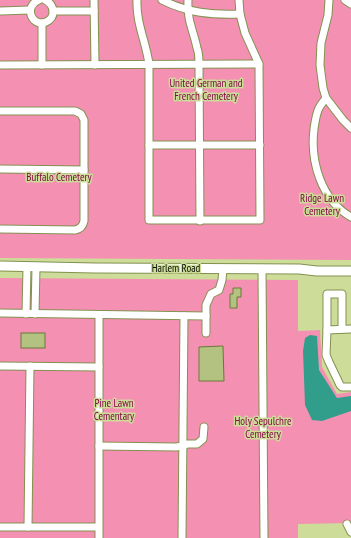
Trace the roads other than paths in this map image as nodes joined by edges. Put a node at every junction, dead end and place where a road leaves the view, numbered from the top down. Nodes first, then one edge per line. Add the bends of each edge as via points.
1 (39, 0) edge
2 (45, 0) edge
3 (94, 0) edge
4 (137, 0) edge
5 (162, 0) edge
6 (188, 0) edge
7 (239, 0) edge
8 (329, 0) edge
9 (345, 0) edge
10 (351, 4) edge
11 (30, 10) junction
12 (188, 10) junction
13 (0, 11) edge
14 (53, 11) junction
15 (94, 11) junction
16 (240, 14) junction
17 (42, 23) junction
18 (149, 64) junction
19 (199, 64) junction
20 (259, 64) junction
21 (0, 65) edge
22 (42, 65) junction
23 (95, 65) junction
24 (326, 98) junction
25 (0, 111) edge
26 (351, 128) edge
27 (149, 145) junction
28 (260, 145) junction
29 (200, 146) junction
30 (0, 169) edge
31 (84, 170) junction
32 (351, 217) edge
33 (200, 221) junction
34 (0, 229) edge
35 (0, 266) edge
36 (32, 267) junction
37 (223, 269) junction
38 (262, 269) junction
39 (351, 271) edge
40 (0, 313) edge
41 (26, 314) junction
42 (35, 314) junction
43 (99, 315) junction
44 (184, 316) junction
45 (206, 316) junction
46 (342, 329) junction
47 (351, 329) edge
48 (327, 330) junction
49 (206, 333) dead end
50 (0, 366) edge
51 (30, 366) junction
52 (99, 367) junction
53 (351, 387) edge
54 (204, 427) dead end
55 (99, 446) junction
56 (183, 446) junction
57 (347, 524) dead end
58 (0, 527) edge
59 (28, 527) junction
60 (98, 527) junction
61 (351, 532) edge
62 (99, 538) edge
63 (182, 538) edge
64 (264, 538) edge

1 - 11 street
2 - 14 street via 51,4
3 - 15 street
4 - 18 street via 139,27
5 - 12 street
6 - 12 street
7 - 16 street
8 - 24 street via 320,65
9 - 10 street
11 - 13 street
11 - 17 street via 32,18
12 - 16 street via 225,15
12 - 19 street
14 - 15 street
14 - 17 street via 50,19
15 - 23 street
16 - 20 street via 245,33
17 - 22 street
18 - 19 street
18 - 23 street
18 - 27 street
19 - 20 street
19 - 29 street
20 - 28 street
21 - 22 street
22 - 23 street
24 - 26 street
24 - 32 street via 319,108 315,122 313,138 316,163 327,194 337,207
25 - 31 street via 79,112 84,120
27 - 29 street
27 - 33 street via 149,220
28 - 29 street
28 - 33 street via 260,220
29 - 33 street
30 - 31 street
31 - 34 street via 84,221 81,228
35 - 36 main road, Harlem Road
36 - 37 main road, Harlem Road
36 - 41 street
36 - 42 street
37 - 38 main road, Harlem Road
37 - 45 street via 218,290 211,294 206,305
38 - 39 main road, Harlem Road
38 - 64 street
40 - 41 street
41 - 42 street
42 - 43 street
43 - 44 street
43 - 52 street
44 - 45 street
44 - 56 street
45 - 49 street
46 - 47 street
46 - 48 street
46 - 48 street via 342,294 327,294
48 - 53 street via 326,354 329,362 340,385
50 - 51 street
51 - 52 street
51 - 59 street
52 - 55 street
54 - 56 street via 203,438 197,444
55 - 56 street
55 - 60 street
56 - 63 street
57 - 61 street
58 - 59 street
59 - 60 street
60 - 62 street

